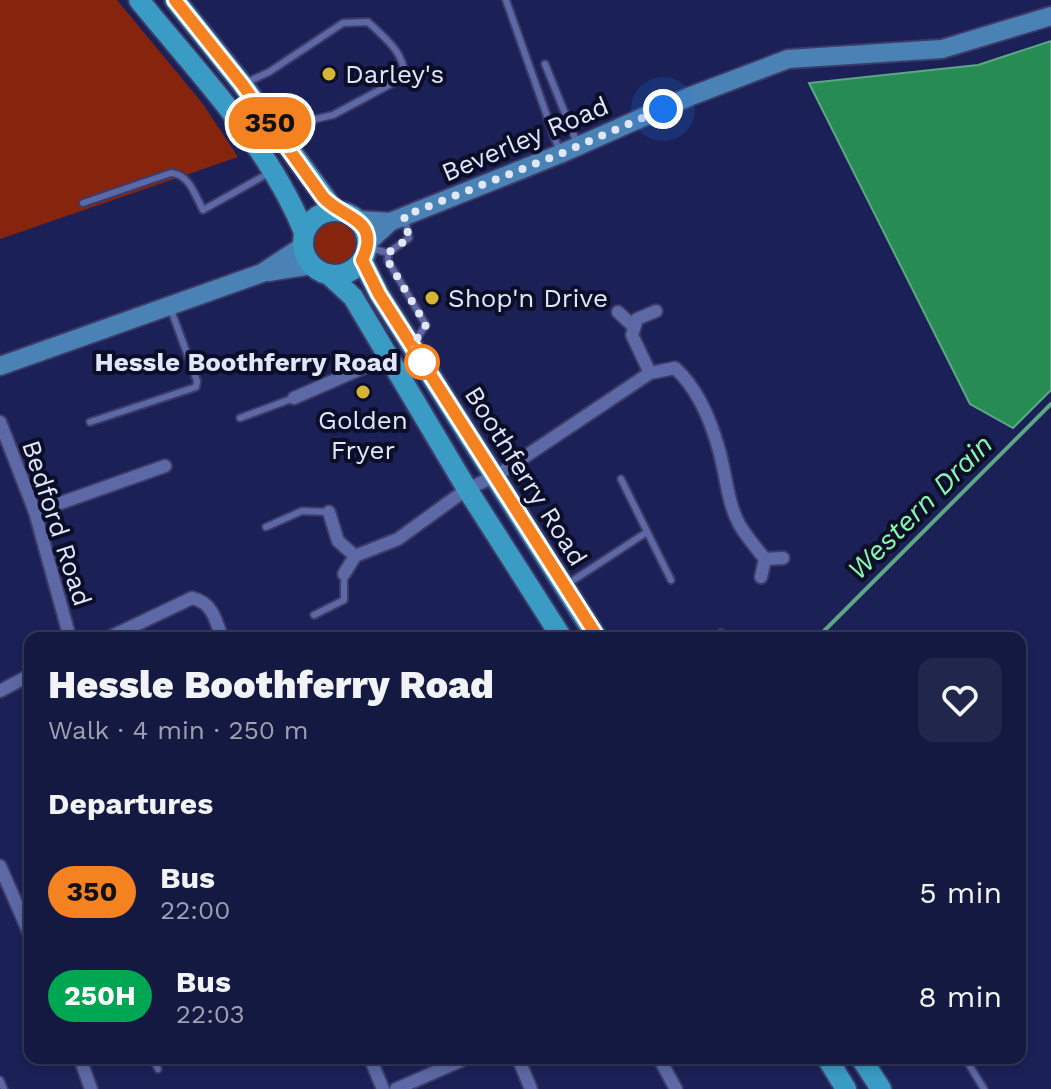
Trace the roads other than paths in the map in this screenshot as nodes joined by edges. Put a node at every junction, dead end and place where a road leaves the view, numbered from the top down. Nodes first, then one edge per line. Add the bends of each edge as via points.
1 (139, 0) edge
2 (175, 0) edge
3 (506, 0) edge
4 (1051, 16) edge
5 (545, 64) dead end
6 (242, 84) junction
7 (281, 138) junction
8 (578, 146) junction
9 (560, 154) junction
10 (272, 171) junction
11 (83, 203) dead end
12 (334, 210) junction
13 (397, 219) junction
14 (359, 220) junction
15 (304, 239) junction
16 (366, 250) junction
17 (388, 253) junction
18 (320, 270) junction
19 (262, 273) junction
20 (170, 307) junction
21 (656, 311) dead end
22 (618, 312) dead end
23 (633, 326) junction
24 (412, 346) junction
25 (388, 357) junction
26 (0, 366) edge
27 (650, 373) junction
28 (294, 398) joint
29 (240, 418) dead end
30 (0, 422) edge
31 (90, 422) dead end
32 (165, 466) dead end
33 (496, 476) junction
34 (621, 479) dead end
35 (467, 489) junction
36 (35, 512) junction
37 (329, 512) joint
38 (266, 527) dead end
39 (647, 532) junction
40 (355, 556) junction
41 (783, 558) dead end
42 (765, 559) junction
43 (344, 574) joint
44 (761, 577) dead end
45 (671, 580) dead end
46 (565, 586) junction
47 (314, 615) dead end
48 (68, 632) edge
49 (121, 632) edge
50 (220, 632) edge
51 (558, 632) edge
52 (593, 632) edge
53 (24, 678) edge
54 (0, 691) edge
55 (0, 866) edge
56 (24, 921) edge
57 (82, 1064) edge
58 (156, 1064) edge
59 (373, 1064) edge
60 (453, 1064) edge
61 (521, 1064) edge
62 (662, 1064) edge
63 (831, 1064) edge
64 (860, 1064) edge
65 (867, 1064) edge
66 (969, 1064) edge
67 (158, 1069) dead end
68 (0, 1080) edge
69 (843, 1084) edge
70 (4, 1089) edge
71 (91, 1089) edge
72 (383, 1089) edge
73 (396, 1089) edge
74 (531, 1089) edge
75 (676, 1089) edge
76 (881, 1089) edge
77 (984, 1089) edge

1 - 10 main road
2 - 6 main road
3 - 9 lane
4 - 8 main road, Beverley Road via 942,49 788,59
5 - 8 lane
6 - 7 main road
6 - 7 lane via 343,23 368,22 389,41 405,66 404,77
7 - 12 main road
8 - 9 main road, Beverley Road
9 - 13 main road, Beverley Road
10 - 11 lane via 203,210 186,179 171,173
10 - 15 main road via 291,200
12 - 14 main road
12 - 15 main road via 316,216
13 - 14 main road, Beverley Road
13 - 16 main road, Beverley Road
13 - 17 lane via 409,238
14 - 16 main road
15 - 18 main road
15 - 19 main road
16 - 17 lane
16 - 18 main road via 347,273
16 - 24 main road, Boothferry Road via 379,294
17 - 24 lane via 426,325
18 - 19 main road
18 - 25 main road via 353,297
19 - 20 main road
20 - 26 main road
20 - 31 lane via 196,387
21 - 23 street
22 - 23 street
23 - 27 street via 632,335
24 - 33 main road, Boothferry Road
25 - 28 street
25 - 35 main road
27 - 33 street
27 - 42 street via 675,368 690,382 719,449 738,522
28 - 29 lane
30 - 36 street, Bedford Road
32 - 36 street
33 - 35 street
33 - 46 main road, Boothferry Road
34 - 39 lane
35 - 40 street via 398,539
35 - 51 main road
36 - 48 street, Bedford Road
37 - 38 lane via 302,511
37 - 40 street via 338,541
39 - 45 lane
39 - 46 lane
40 - 43 street
41 - 42 street
42 - 44 street
43 - 47 lane via 344,600
46 - 52 main road, Boothferry Road
49 - 50 street via 192,598 214,613
53 - 54 street
55 - 56 street
57 - 71 street
58 - 67 lane
59 - 72 street
60 - 73 street
61 - 74 street
62 - 75 street
63 - 69 main road
64 - 69 lane
65 - 76 main road
66 - 77 lane
68 - 70 lane

